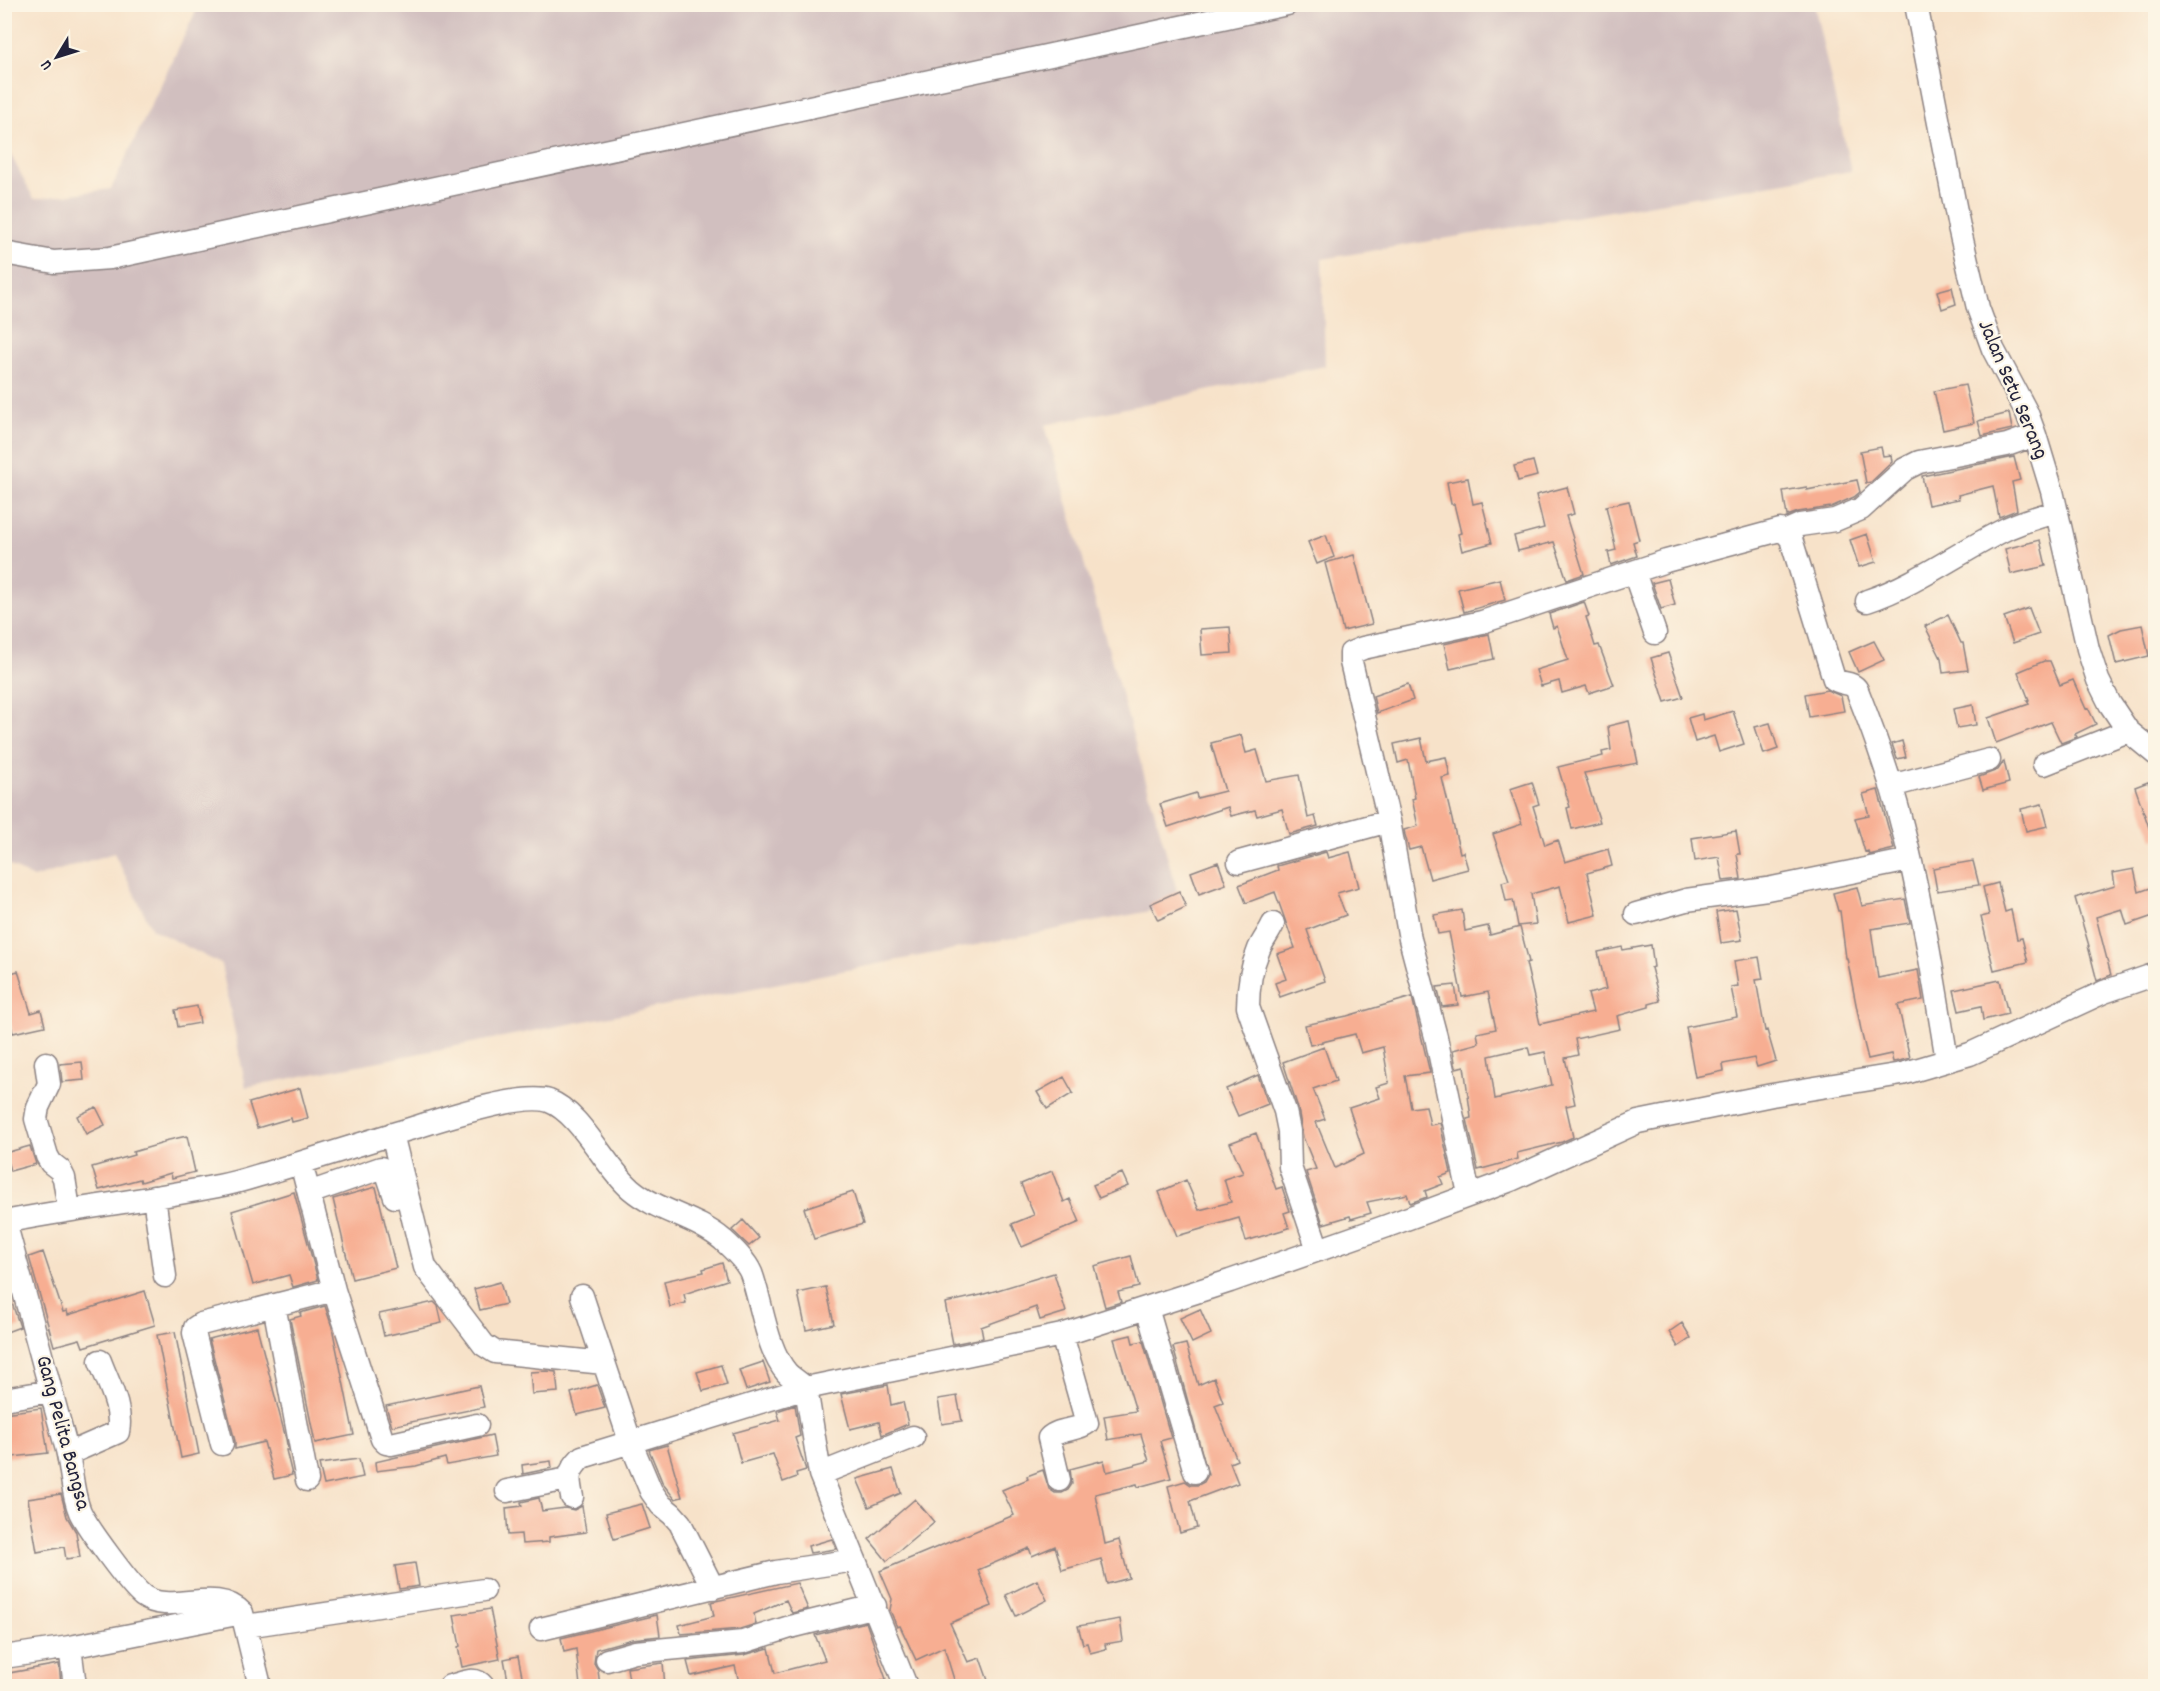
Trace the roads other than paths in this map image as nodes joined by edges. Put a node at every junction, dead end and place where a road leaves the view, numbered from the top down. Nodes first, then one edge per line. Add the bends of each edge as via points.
1 (1287, 4) edge
2 (1916, 4) edge
3 (4, 253) edge
4 (2035, 435) junction
5 (2057, 512) junction
6 (1784, 532) junction
7 (1634, 572) junction
8 (1867, 601) dead end
9 (1655, 633) dead end
10 (2128, 731) junction
11 (2156, 754) edge
12 (1989, 760) dead end
13 (2044, 764) dead end
14 (1891, 786) junction
15 (1389, 821) junction
16 (1910, 860) junction
17 (1239, 862) dead end
18 (1636, 914) dead end
19 (1273, 924) dead end
20 (2156, 974) edge
21 (1947, 1060) junction
22 (46, 1063) dead end
23 (392, 1134) junction
24 (301, 1163) junction
25 (309, 1193) junction
26 (1469, 1194) junction
27 (154, 1197) junction
28 (69, 1209) junction
29 (410, 1212) junction
30 (5, 1222) edge
31 (1318, 1250) junction
32 (165, 1276) dead end
33 (334, 1290) junction
34 (582, 1296) dead end
35 (274, 1305) junction
36 (1147, 1308) junction
37 (1062, 1335) junction
38 (100, 1361) dead end
39 (604, 1363) junction
40 (806, 1388) junction
41 (51, 1391) junction
42 (4, 1399) edge
43 (477, 1425) dead end
44 (913, 1437) dead end
45 (630, 1441) junction
46 (222, 1444) dead end
47 (68, 1454) junction
48 (1195, 1472) dead end
49 (820, 1474) junction
50 (1059, 1479) dead end
51 (307, 1480) dead end
52 (507, 1491) dead end
53 (855, 1560) junction
54 (713, 1588) junction
55 (484, 1590) dead end
56 (875, 1606) junction
57 (244, 1620) junction
58 (541, 1629) dead end
59 (70, 1647) junction
60 (4, 1657) edge
61 (606, 1660) dead end
62 (75, 1686) edge
63 (260, 1686) edge
64 (450, 1686) edge
65 (483, 1686) edge
66 (906, 1686) edge

1 - 3 street via 110,258 54,262
2 - 4 street, Jalan Setu Serang via 1978,308 1993,349
4 - 5 street, Jalan Setu Serang
4 - 6 street via 2007,445 1919,462 1905,469 1861,509 1835,520 1800,525
5 - 8 street via 2007,529 1893,592
5 - 10 street, Jalan Setu Serang via 2098,680
6 - 7 street via 1761,535
6 - 14 street via 1794,546 1834,680 1857,690
7 - 9 street
7 - 15 street via 1482,622 1351,653
10 - 11 street, Jalan Setu Serang
10 - 13 street
12 - 14 street
14 - 16 street
15 - 17 street
15 - 26 street via 1410,939 1436,1037
16 - 18 street via 1767,889 1686,900
16 - 21 street
19 - 31 street via 1255,960 1248,1007 1282,1103 1289,1131 1290,1167
20 - 21 street via 2104,992 1970,1054
21 - 26 street via 1902,1074 1638,1122
22 - 28 street via 49,1084 36,1119 47,1156 64,1178
23 - 24 street
23 - 29 street
23 - 40 street via 504,1103 549,1101 581,1127 630,1188 713,1232 734,1250 750,1271 778,1357 787,1373
24 - 25 street
24 - 27 street via 221,1186
25 - 29 street via 381,1168 387,1173 401,1211
25 - 33 street
26 - 31 street
27 - 28 street
27 - 32 street
28 - 30 street
29 - 39 street via 425,1267 484,1345 495,1352
30 - 41 street, Gang Pelita Bangsa
31 - 36 street
33 - 35 street
33 - 43 street via 386,1443
34 - 39 street
35 - 46 street via 195,1328
35 - 51 street
36 - 37 street
36 - 48 street
37 - 40 street
37 - 50 street via 1087,1423 1049,1438
38 - 47 street via 117,1405 118,1432
39 - 45 street
40 - 45 street
40 - 49 street
41 - 42 street
41 - 47 street, Gang Pelita Bangsa
44 - 49 street
45 - 52 street via 582,1457 573,1465 570,1488
45 - 54 street via 651,1491 680,1523
47 - 57 street, Gang Pelita Bangsa via 81,1515 142,1595 167,1602 223,1602 237,1608
49 - 53 street
53 - 54 street via 776,1572
53 - 56 street
54 - 58 street
55 - 57 street
56 - 61 street via 743,1642 635,1652
56 - 66 street
57 - 59 street
57 - 63 street
59 - 60 street
59 - 62 street
64 - 65 street via 470,1680

